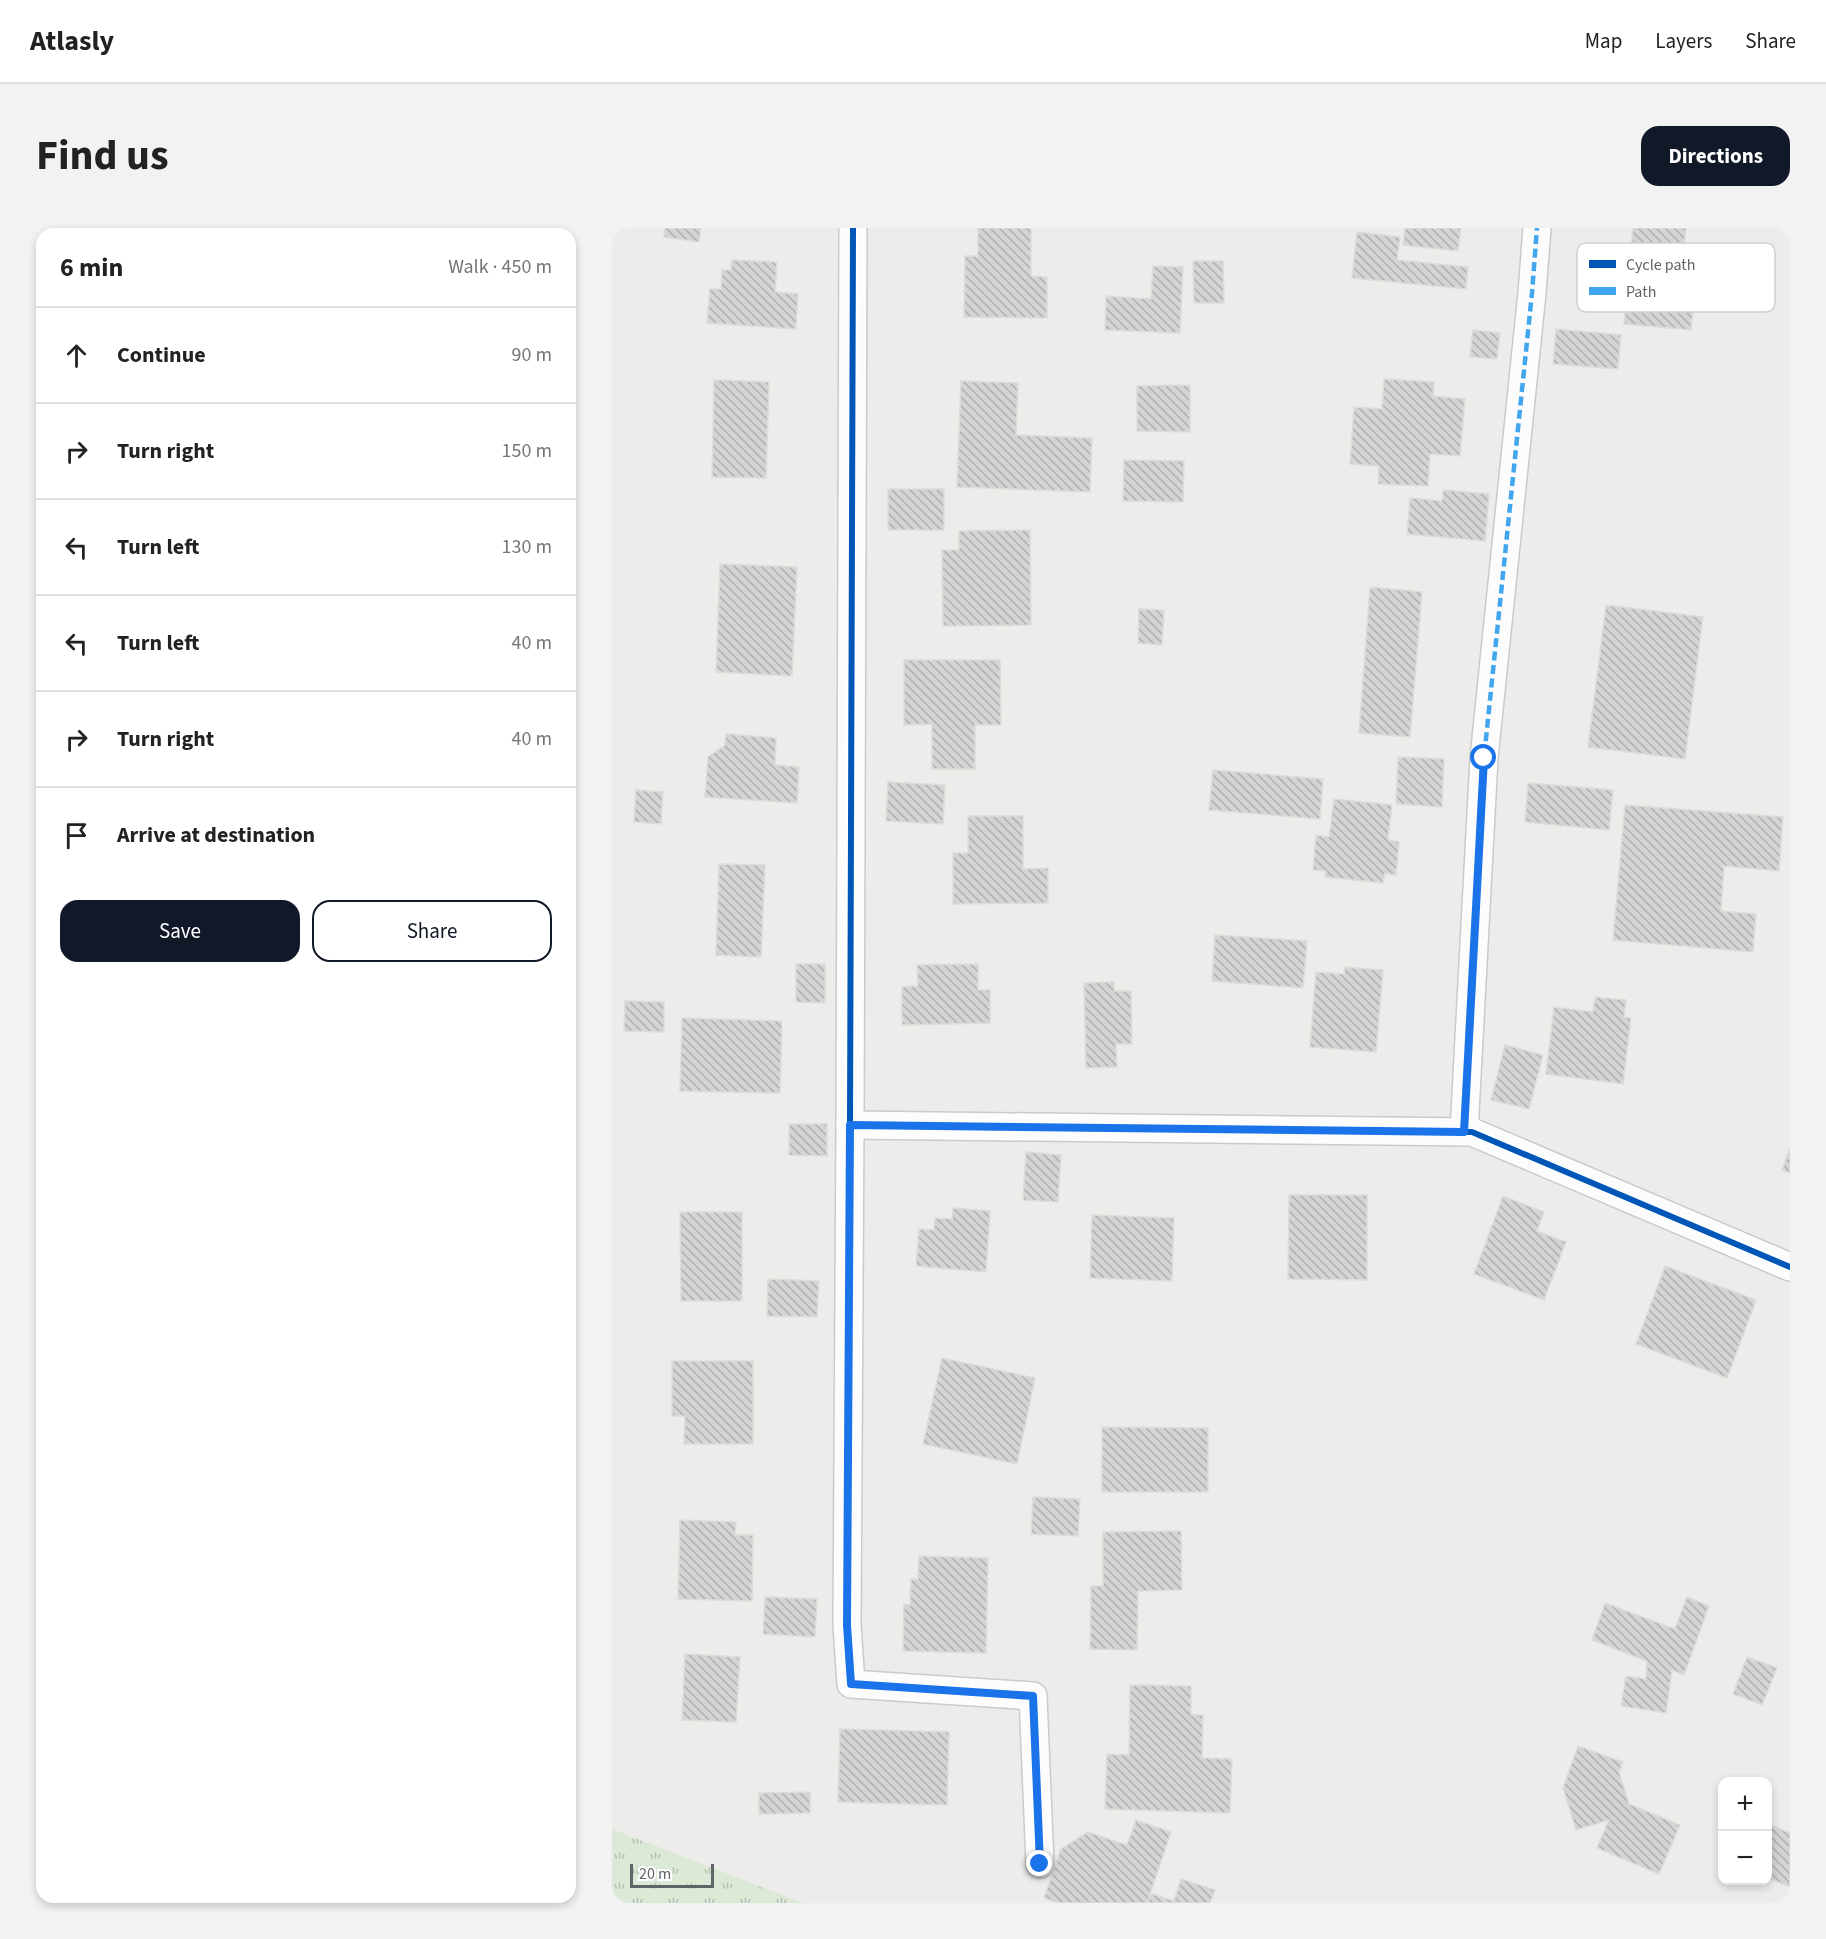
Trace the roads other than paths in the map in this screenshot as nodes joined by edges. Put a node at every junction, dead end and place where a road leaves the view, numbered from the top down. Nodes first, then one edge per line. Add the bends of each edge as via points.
1 (853, 228) edge
2 (1537, 228) edge
3 (850, 1125) junction
4 (1464, 1132) junction
5 (1790, 1267) edge
6 (1040, 1864) dead end

1 - 3 street
2 - 4 street via 1484,758
3 - 4 street
3 - 6 street via 847,1625 851,1684 1033,1696
4 - 5 street via 1472,1132

